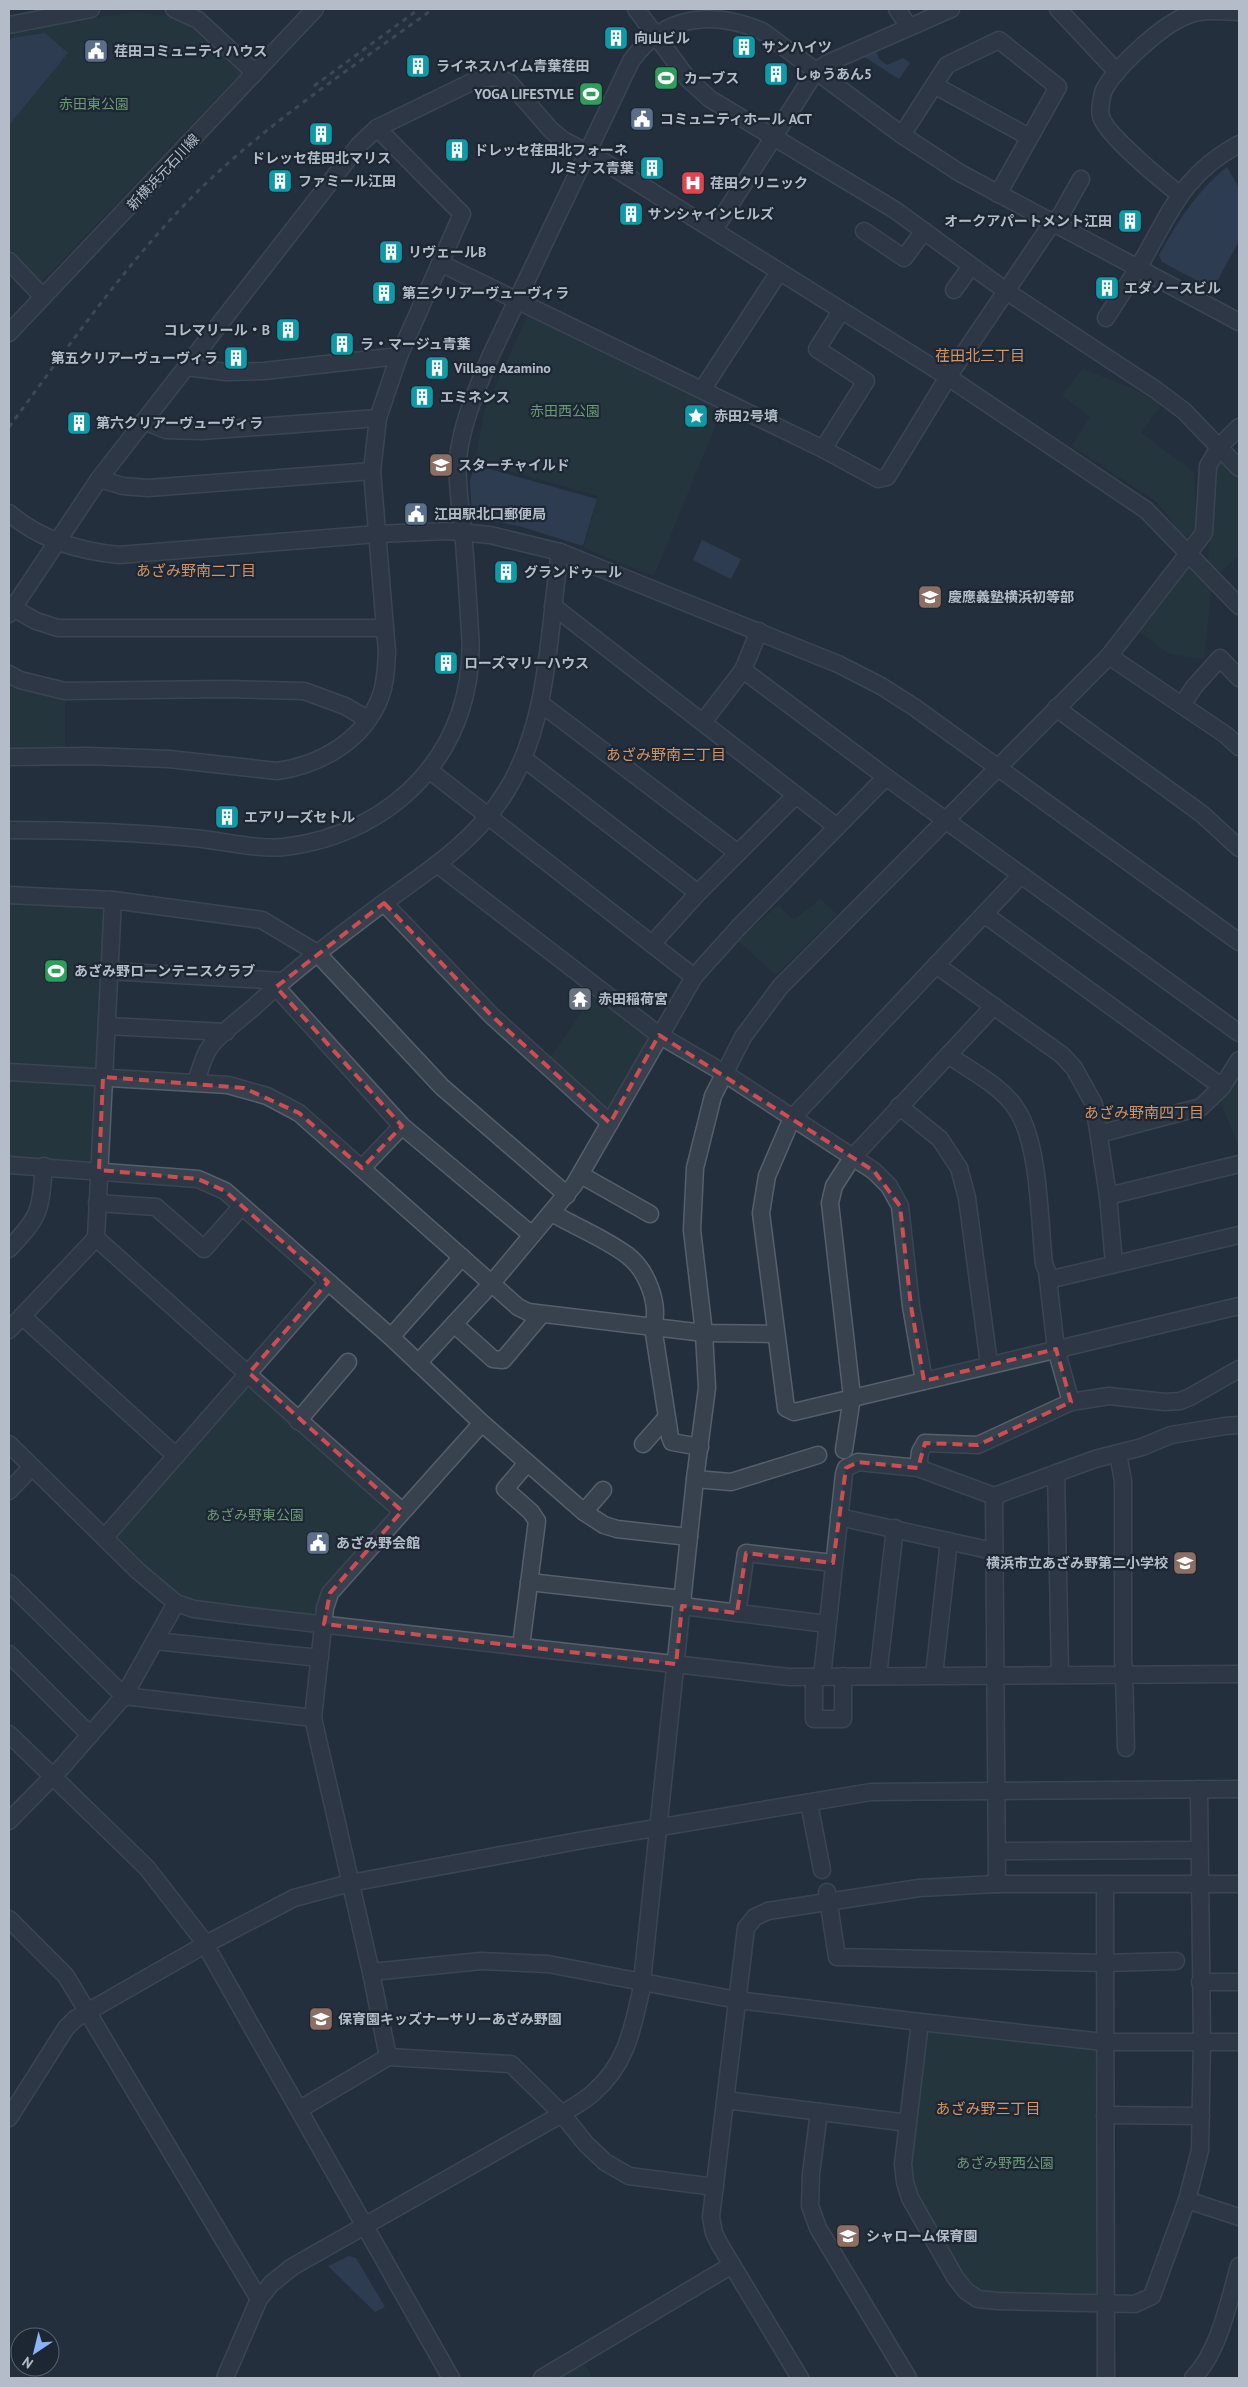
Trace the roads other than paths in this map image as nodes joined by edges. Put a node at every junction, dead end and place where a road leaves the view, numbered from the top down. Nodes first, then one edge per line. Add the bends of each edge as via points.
1 (91, 9) edge
2 (174, 9) edge
3 (316, 9) edge
4 (636, 9) edge
5 (897, 9) edge
6 (951, 9) edge
7 (1058, 9) edge
8 (1239, 12) edge
9 (194, 13) edge
10 (720, 14) edge
11 (9, 25) edge
12 (909, 27) junction
13 (657, 35) junction
14 (816, 71) junction
15 (1117, 72) junction
16 (255, 73) junction
17 (934, 85) junction
18 (377, 128) junction
19 (902, 135) junction
20 (772, 137) junction
21 (1030, 137) junction
22 (1239, 144) edge
23 (587, 151) junction
24 (1081, 179) dead end
25 (998, 194) junction
26 (1179, 194) junction
27 (1053, 224) junction
28 (714, 230) junction
29 (864, 232) dead end
30 (924, 232) junction
31 (9, 261) edge
32 (440, 264) junction
33 (971, 266) junction
34 (1138, 268) junction
35 (779, 272) junction
36 (954, 290) dead end
37 (1006, 291) junction
38 (43, 297) junction
39 (518, 301) junction
40 (841, 311) junction
41 (1106, 318) dead end
42 (1239, 322) edge
43 (9, 333) edge
44 (399, 356) junction
45 (186, 367) junction
46 (948, 377) junction
47 (702, 390) junction
48 (378, 418) junction
49 (144, 421) junction
50 (1239, 426) edge
51 (1219, 447) junction
52 (823, 449) junction
53 (1239, 468) edge
54 (372, 471) junction
55 (99, 479) junction
56 (9, 513) edge
57 (463, 532) junction
58 (378, 534) junction
59 (58, 542) junction
60 (560, 552) junction
61 (1190, 554) junction
62 (553, 606) junction
63 (1239, 606) edge
64 (11, 611) edge
65 (384, 628) junction
66 (759, 631) junction
67 (1109, 656) junction
68 (744, 670) junction
69 (9, 674) edge
70 (1239, 678) edge
71 (540, 702) junction
72 (1182, 705) junction
73 (1056, 708) junction
74 (367, 719) junction
75 (703, 722) junction
76 (1239, 747) edge
77 (9, 757) edge
78 (523, 758) junction
79 (999, 768) junction
80 (429, 770) junction
81 (886, 777) junction
82 (795, 796) junction
83 (488, 817) junction
84 (946, 820) junction
85 (837, 827) junction
86 (9, 830) edge
87 (1239, 848) edge
88 (738, 853) junction
89 (437, 864) junction
90 (1021, 875) junction
91 (698, 893) junction
92 (9, 895) edge
93 (113, 900) junction
94 (384, 903) junction
95 (984, 914) junction
96 (1239, 942) edge
97 (653, 943) junction
98 (317, 953) junction
99 (936, 965) junction
100 (109, 971) junction
101 (694, 977) junction
102 (279, 984) junction
103 (994, 1006) junction
104 (107, 1026) junction
105 (226, 1032) junction
106 (1239, 1033) edge
107 (659, 1035) junction
108 (948, 1055) junction
109 (1239, 1060) edge
110 (9, 1072) edge
111 (724, 1073) junction
112 (103, 1078) junction
113 (196, 1082) junction
114 (1222, 1087) junction
115 (899, 1106) junction
116 (792, 1118) junction
117 (610, 1123) junction
118 (402, 1126) junction
119 (1099, 1134) junction
120 (852, 1158) junction
121 (1239, 1164) edge
122 (9, 1165) edge
123 (44, 1166) junction
124 (362, 1168) junction
125 (99, 1170) junction
126 (581, 1175) junction
127 (567, 1195) junction
128 (1108, 1196) junction
129 (97, 1203) junction
130 (242, 1206) junction
131 (552, 1213) junction
132 (650, 1214) dead end
133 (532, 1235) junction
134 (1239, 1235) edge
135 (96, 1238) junction
136 (9, 1249) edge
137 (462, 1256) junction
138 (1114, 1264) junction
139 (1048, 1280) junction
140 (328, 1282) junction
141 (492, 1283) junction
142 (1239, 1306) edge
143 (541, 1315) junction
144 (22, 1316) junction
145 (454, 1324) junction
146 (653, 1328) junction
147 (9, 1330) edge
148 (704, 1333) junction
149 (775, 1334) junction
150 (391, 1337) junction
151 (1056, 1348) junction
152 (348, 1362) dead end
153 (418, 1363) junction
154 (989, 1364) junction
155 (1239, 1369) edge
156 (249, 1373) junction
157 (924, 1381) junction
158 (852, 1397) junction
159 (1071, 1402) junction
160 (666, 1418) junction
161 (298, 1421) junction
162 (482, 1423) junction
163 (1239, 1425) edge
164 (9, 1444) edge
165 (643, 1444) dead end
166 (700, 1446) junction
167 (844, 1450) dead end
168 (1118, 1454) junction
169 (818, 1455) dead end
170 (176, 1456) junction
171 (528, 1463) junction
172 (32, 1467) junction
173 (918, 1468) junction
174 (1056, 1473) junction
175 (695, 1479) junction
176 (603, 1490) dead end
177 (9, 1491) edge
178 (994, 1496) junction
179 (402, 1511) junction
180 (584, 1512) junction
181 (839, 1517) junction
182 (895, 1528) junction
183 (105, 1537) junction
184 (690, 1538) junction
185 (949, 1541) junction
186 (993, 1551) junction
187 (833, 1563) junction
188 (529, 1582) junction
189 (9, 1583) edge
190 (176, 1603) junction
191 (683, 1603) junction
192 (737, 1613) junction
193 (324, 1624) junction
194 (827, 1624) junction
195 (155, 1641) junction
196 (520, 1646) junction
197 (9, 1654) edge
198 (320, 1658) junction
199 (676, 1664) junction
200 (1125, 1674) junction
201 (1239, 1674) edge
202 (934, 1675) junction
203 (1060, 1675) junction
204 (843, 1676) junction
205 (878, 1676) junction
206 (996, 1676) junction
207 (818, 1678) junction
208 (124, 1696) junction
209 (312, 1718) junction
210 (9, 1734) edge
211 (90, 1735) junction
212 (1126, 1748) dead end
213 (53, 1777) junction
214 (1199, 1789) junction
215 (1239, 1789) edge
216 (997, 1790) junction
217 (809, 1803) junction
218 (9, 1821) edge
219 (658, 1828) junction
220 (1199, 1850) junction
221 (997, 1851) junction
222 (822, 1870) dead end
223 (350, 1883) junction
224 (997, 1884) junction
225 (1105, 1884) junction
226 (1200, 1884) junction
227 (1239, 1884) edge
228 (827, 1896) junction
229 (9, 1919) edge
230 (206, 1944) junction
231 (1176, 1960) dead end
232 (1104, 1963) junction
233 (371, 1972) junction
234 (642, 1982) junction
235 (1200, 1982) junction
236 (1239, 1982) edge
237 (737, 2000) junction
238 (89, 2010) junction
239 (920, 2022) junction
240 (1104, 2042) junction
241 (1202, 2042) junction
242 (1239, 2042) edge
243 (388, 2057) junction
244 (726, 2100) junction
245 (300, 2110) junction
246 (819, 2112) junction
247 (562, 2114) junction
248 (1104, 2115) junction
249 (1201, 2116) junction
250 (9, 2118) edge
251 (908, 2123) junction
252 (715, 2187) junction
253 (1187, 2200) junction
254 (1239, 2217) edge
255 (365, 2226) junction
256 (732, 2264) junction
257 (1239, 2266) edge
258 (1235, 2296) edge
259 (260, 2299) junction
260 (1105, 2303) junction
261 (225, 2378) edge
262 (451, 2378) edge
263 (542, 2378) edge
264 (800, 2378) edge
265 (908, 2378) edge
266 (1106, 2378) edge
267 (1193, 2378) edge

1 - 11 street
2 - 9 street
3 - 16 street, 新横浜元石川線
4 - 13 street
5 - 12 street
6 - 12 street
7 - 15 street
8 - 15 street via 1201,12 1186,16 1155,36
9 - 16 street
10 - 13 street via 682,22
10 - 14 street via 762,31
12 - 14 street
13 - 20 street via 688,79 710,99
13 - 23 street via 631,61
14 - 19 street
14 - 20 street
15 - 26 street via 1103,91 1100,116 1109,131
16 - 38 street, 新横浜元石川線
17 - 19 street
17 - 21 street
17 - 21 street via 947,65 999,40 1058,87
18 - 23 street via 478,79 496,77 509,82 563,140
18 - 32 street via 462,214
18 - 45 street via 359,144
19 - 25 street
20 - 28 street
20 - 30 street via 895,210
21 - 25 street
22 - 26 street via 1201,170
23 - 28 street
23 - 39 street
24 - 27 street
25 - 27 street
26 - 34 street
27 - 34 street
27 - 37 street
28 - 35 street
29 - 30 street via 904,258
30 - 33 street
31 - 38 street
32 - 39 street
32 - 44 street
33 - 36 street
33 - 37 street
34 - 41 street
34 - 42 street
35 - 40 street
35 - 47 street
37 - 46 street
37 - 51 street via 1156,390 1184,411
38 - 43 street, 新横浜元石川線
39 - 47 street
39 - 57 street via 471,402 460,441 458,485
40 - 46 street
40 - 52 street via 817,349 866,381
44 - 45 street via 264,371 226,372
44 - 48 street
45 - 49 street
46 - 52 street via 887,477 878,479
46 - 61 street via 1146,510
47 - 52 street
48 - 49 street via 201,431 166,430
48 - 54 street
49 - 55 street
50 - 51 street
51 - 53 street
51 - 61 street via 1208,466 1204,533
54 - 55 street via 148,488 123,486
54 - 58 street
55 - 59 street
56 - 59 street
57 - 58 street
57 - 60 street via 519,540
57 - 80 street via 471,641 467,686 452,732
58 - 59 street via 119,555 89,552
58 - 65 street
59 - 64 street
60 - 62 street
60 - 66 street
61 - 63 street
61 - 67 street
62 - 71 street
62 - 75 street
64 - 65 street via 58,628
65 - 74 street via 386,674 380,698
66 - 68 street
66 - 79 street via 881,686
67 - 72 street
67 - 73 street
68 - 75 street
68 - 81 street
69 - 74 street via 20,680 65,690 304,691 345,706
70 - 72 street via 1220,658
71 - 78 street
71 - 88 street
72 - 76 street
73 - 79 street
73 - 87 street via 1202,814
74 - 77 street via 356,734 334,752 304,766 277,771 169,760
75 - 82 street
78 - 83 street
78 - 91 street
79 - 84 street
79 - 96 street
80 - 83 street
80 - 86 street via 418,784 371,820 326,839 286,847 94,830
81 - 84 street
81 - 85 street
82 - 85 street
82 - 88 street
83 - 89 street
83 - 97 street
84 - 90 street
84 - 111 street via 780,987 743,1036
85 - 101 street
88 - 91 street
89 - 94 street
89 - 107 street
90 - 95 street
90 - 106 street
91 - 97 street
92 - 93 street
93 - 98 street via 262,920
93 - 100 street
94 - 98 street
94 - 117 street via 492,1016
95 - 99 street
95 - 114 street
97 - 101 street
98 - 102 street
98 - 127 street via 442,1087
99 - 103 street
99 - 116 street
100 - 102 street
100 - 104 street
101 - 107 street
102 - 105 street
102 - 118 street
103 - 108 street
103 - 119 street via 1062,1055 1074,1068 1094,1104
104 - 105 street
104 - 112 street
105 - 113 street via 210,1047
107 - 111 street
107 - 117 street
108 - 115 street
108 - 139 street via 1004,1095 1017,1110 1028,1135 1033,1160
109 - 114 street
110 - 112 street
111 - 116 street
111 - 148 street via 708,1110 695,1168 692,1203 696,1277
112 - 113 street
112 - 125 street
113 - 124 street via 244,1088 286,1105
114 - 119 street via 1201,1108
115 - 120 street
115 - 154 street via 940,1139 959,1168 967,1198
116 - 120 street
116 - 149 street via 767,1176 761,1213
117 - 126 street
118 - 124 street
118 - 133 street
119 - 128 street
120 - 157 street via 889,1186 900,1206 911,1306
120 - 158 street via 834,1186 830,1204
121 - 128 street
122 - 123 street
123 - 125 street
123 - 136 street via 39,1211
124 - 137 street
125 - 129 street
125 - 130 street via 198,1179 226,1192
126 - 127 street
126 - 132 street
127 - 131 street
128 - 138 street
129 - 130 street via 156,1207 204,1249
129 - 135 street
130 - 140 street
131 - 133 street
131 - 146 street via 628,1256 643,1274 655,1300
133 - 141 street
134 - 138 street
135 - 144 street
135 - 156 street
137 - 141 street
137 - 150 street
138 - 139 street
139 - 151 street
140 - 150 street
140 - 156 street
141 - 143 street via 522,1309
141 - 145 street
142 - 151 street
143 - 145 street via 503,1360 493,1359
143 - 146 street
144 - 147 street
144 - 170 street
145 - 153 street
146 - 148 street
146 - 160 street
148 - 149 street
148 - 166 street via 707,1388
149 - 158 street via 786,1408 794,1412
150 - 153 street
151 - 154 street
151 - 159 street
152 - 161 street
153 - 162 street
154 - 157 street
155 - 159 street via 1180,1401 1109,1396
156 - 161 street
156 - 170 street
157 - 158 street
158 - 167 street
159 - 173 street via 978,1445 925,1443
160 - 165 street
160 - 166 street via 672,1442
161 - 179 street
162 - 171 street
162 - 179 street
163 - 168 street via 1171,1435
164 - 172 street
166 - 175 street
168 - 174 street
168 - 200 street via 1123,1481
169 - 175 street via 731,1482
170 - 183 street
171 - 180 street
171 - 188 street via 505,1489 537,1521
172 - 177 street
172 - 183 street
173 - 178 street
173 - 181 street via 858,1462 846,1468
174 - 178 street
174 - 203 street
175 - 184 street
176 - 180 street
178 - 186 street
179 - 193 street via 330,1593
180 - 184 street via 617,1529
181 - 182 street
181 - 187 street
182 - 185 street
182 - 205 street
183 - 190 street via 138,1572
184 - 191 street
185 - 186 street
185 - 202 street
186 - 206 street
187 - 192 street via 746,1553
187 - 194 street
188 - 191 street
188 - 196 street
189 - 208 street
190 - 193 street via 194,1609
190 - 195 street
191 - 192 street
191 - 199 street
192 - 194 street
193 - 196 street
193 - 198 street
194 - 207 street
195 - 198 street
195 - 208 street
196 - 199 street
197 - 211 street
198 - 209 street
199 - 207 street via 770,1676
199 - 219 street
200 - 201 street
200 - 203 street
200 - 212 street
202 - 205 street
202 - 206 street
203 - 206 street
204 - 205 street
204 - 207 street
204 - 207 street via 843,1719 814,1719
206 - 216 street
208 - 209 street
208 - 211 street
209 - 223 street
210 - 213 street
211 - 213 street
213 - 218 street
213 - 230 street via 147,1868
214 - 215 street
214 - 216 street
214 - 220 street
216 - 217 street via 871,1792
216 - 221 street
217 - 219 street
217 - 222 street
219 - 223 street
219 - 234 street
220 - 221 street
220 - 226 street
221 - 224 street
223 - 230 street via 294,1898
223 - 233 street
224 - 225 street
224 - 228 street
225 - 226 street
225 - 232 street
226 - 227 street
226 - 235 street
228 - 232 street via 837,1957
228 - 237 street via 755,1917 746,1928
229 - 238 street via 66,1976
230 - 238 street
230 - 245 street
231 - 232 street
232 - 240 street
233 - 234 street via 481,1961 548,1964
233 - 243 street
234 - 237 street
234 - 247 street via 631,2038 618,2066 594,2092
235 - 236 street
235 - 241 street
237 - 239 street
237 - 244 street
238 - 250 street via 66,2028
238 - 259 street
239 - 240 street
239 - 251 street
240 - 241 street
240 - 248 street
241 - 242 street
241 - 249 street
243 - 245 street
243 - 247 street via 511,2064
244 - 246 street
244 - 252 street
245 - 255 street
246 - 251 street
246 - 265 street via 810,2206 818,2228
247 - 252 street via 605,2162 629,2176
247 - 255 street
248 - 249 street
248 - 260 street
249 - 253 street via 1200,2150
251 - 260 street via 903,2164 910,2198 966,2291 978,2299 998,2302
252 - 256 street via 711,2217 714,2233
253 - 254 street
253 - 260 street via 1152,2296 1135,2304
255 - 259 street via 292,2267 271,2284
255 - 262 street
256 - 263 street
256 - 264 street
257 - 258 street
258 - 267 street via 1212,2351
259 - 261 street
260 - 266 street

